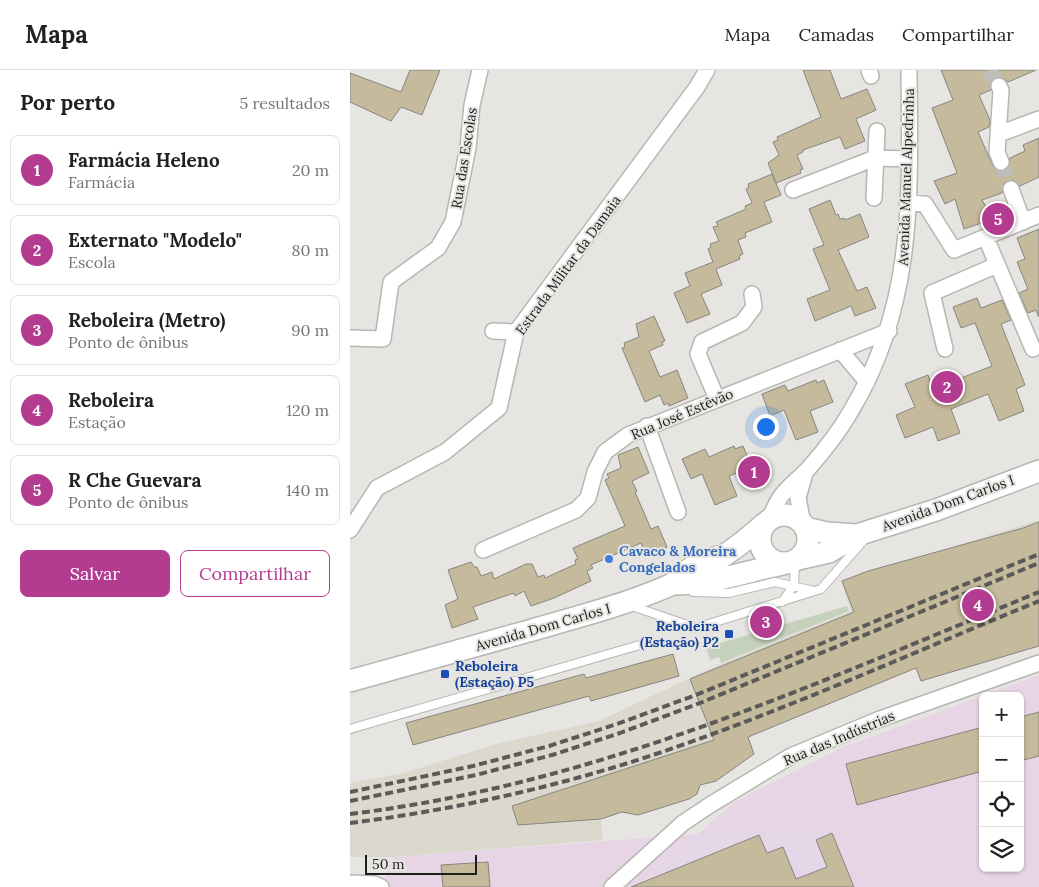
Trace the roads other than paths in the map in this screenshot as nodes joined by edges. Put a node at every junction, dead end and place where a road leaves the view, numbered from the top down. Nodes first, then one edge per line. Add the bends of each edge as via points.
1 (480, 70) edge
2 (706, 70) edge
3 (909, 70) edge
4 (999, 86) tunnel mouth
5 (1039, 119) edge
6 (877, 131) dead end
7 (999, 134) junction
8 (876, 158) junction
9 (908, 159) junction
10 (1001, 162) tunnel mouth
11 (793, 190) dead end
12 (1011, 190) tunnel mouth
13 (874, 198) dead end
14 (907, 203) junction
15 (1039, 216) edge
16 (1023, 222) junction
17 (986, 238) junction
18 (998, 265) junction
19 (752, 294) dead end
20 (493, 331) dead end
21 (889, 331) junction
22 (516, 332) junction
23 (350, 338) edge
24 (945, 349) dead end
25 (1033, 349) dead end
26 (840, 350) junction
27 (867, 382) junction
28 (717, 399) junction
29 (647, 426) junction
30 (807, 470) junction
31 (1039, 470) edge
32 (678, 512) dead end
33 (767, 522) junction
34 (804, 526) junction
35 (350, 530) edge
36 (865, 533) junction
37 (483, 550) dead end
38 (792, 561) junction
39 (794, 586) junction
40 (669, 587) junction
41 (816, 591) junction
42 (782, 602) junction
43 (625, 603) junction
44 (650, 642) dead end
45 (1039, 663) edge
46 (350, 681) edge
47 (350, 729) edge
48 (350, 882) edge
49 (381, 887) edge
50 (612, 887) edge

1 - 23 street, Rua das Escolas via 453,222 438,248 391,282 383,339
2 - 22 street, Estrada Militar da Damaia via 697,87
3 - 9 street, Avenida Manuel Alpedrinha
4 - 7 street
5 - 7 street
6 - 8 street
7 - 10 street
8 - 9 street
8 - 11 street
8 - 13 street
9 - 14 street, Avenida Manuel Alpedrinha
12 - 16 street
14 - 17 street via 925,204 954,250
14 - 21 street, Avenida Manuel Alpedrinha via 901,280
15 - 16 street
16 - 17 street
17 - 18 street
18 - 24 street via 932,293
18 - 25 street
19 - 28 street via 754,307 742,323 702,342 698,354
20 - 22 street
21 - 26 street, Rua José Estêvão
21 - 27 street, Avenida Manuel Alpedrinha
22 - 35 street, Estrada Militar da Damaia via 499,408 445,452 377,488
26 - 27 street
26 - 28 street, Rua José Estêvão
27 - 30 street, Avenida Manuel Alpedrinha via 840,428
28 - 29 street, Rua José Estêvão
29 - 32 street
29 - 37 street, Rua José Estêvão via 605,452 588,498 576,510
30 - 33 street, Avenida Manuel Alpedrinha via 784,491
30 - 34 street, Avenida Manuel Alpedrinha via 798,498
31 - 36 street, Avenida Dom Carlos I via 936,510
33 - 34 street via 776,516 791,516
33 - 38 street via 760,531 760,546 768,559
33 - 40 street, Avenida Dom Carlos I via 716,563
34 - 36 street, Avenida Dom Carlos I via 827,533
34 - 38 street via 808,541 806,548
36 - 38 street, Avenida Dom Carlos I via 830,552
36 - 41 lane via 828,583
38 - 39 lane
38 - 40 street, Avenida Dom Carlos I via 705,584
39 - 40 lane via 775,582 722,594
39 - 41 lane
39 - 42 lane
40 - 43 street, Avenida Dom Carlos I
41 - 42 lane
42 - 43 lane via 696,628
43 - 46 street, Avenida Dom Carlos I
44 - 47 lane
45 - 50 street, Rua das Indústrias via 880,719 791,756 683,823
48 - 49 street

